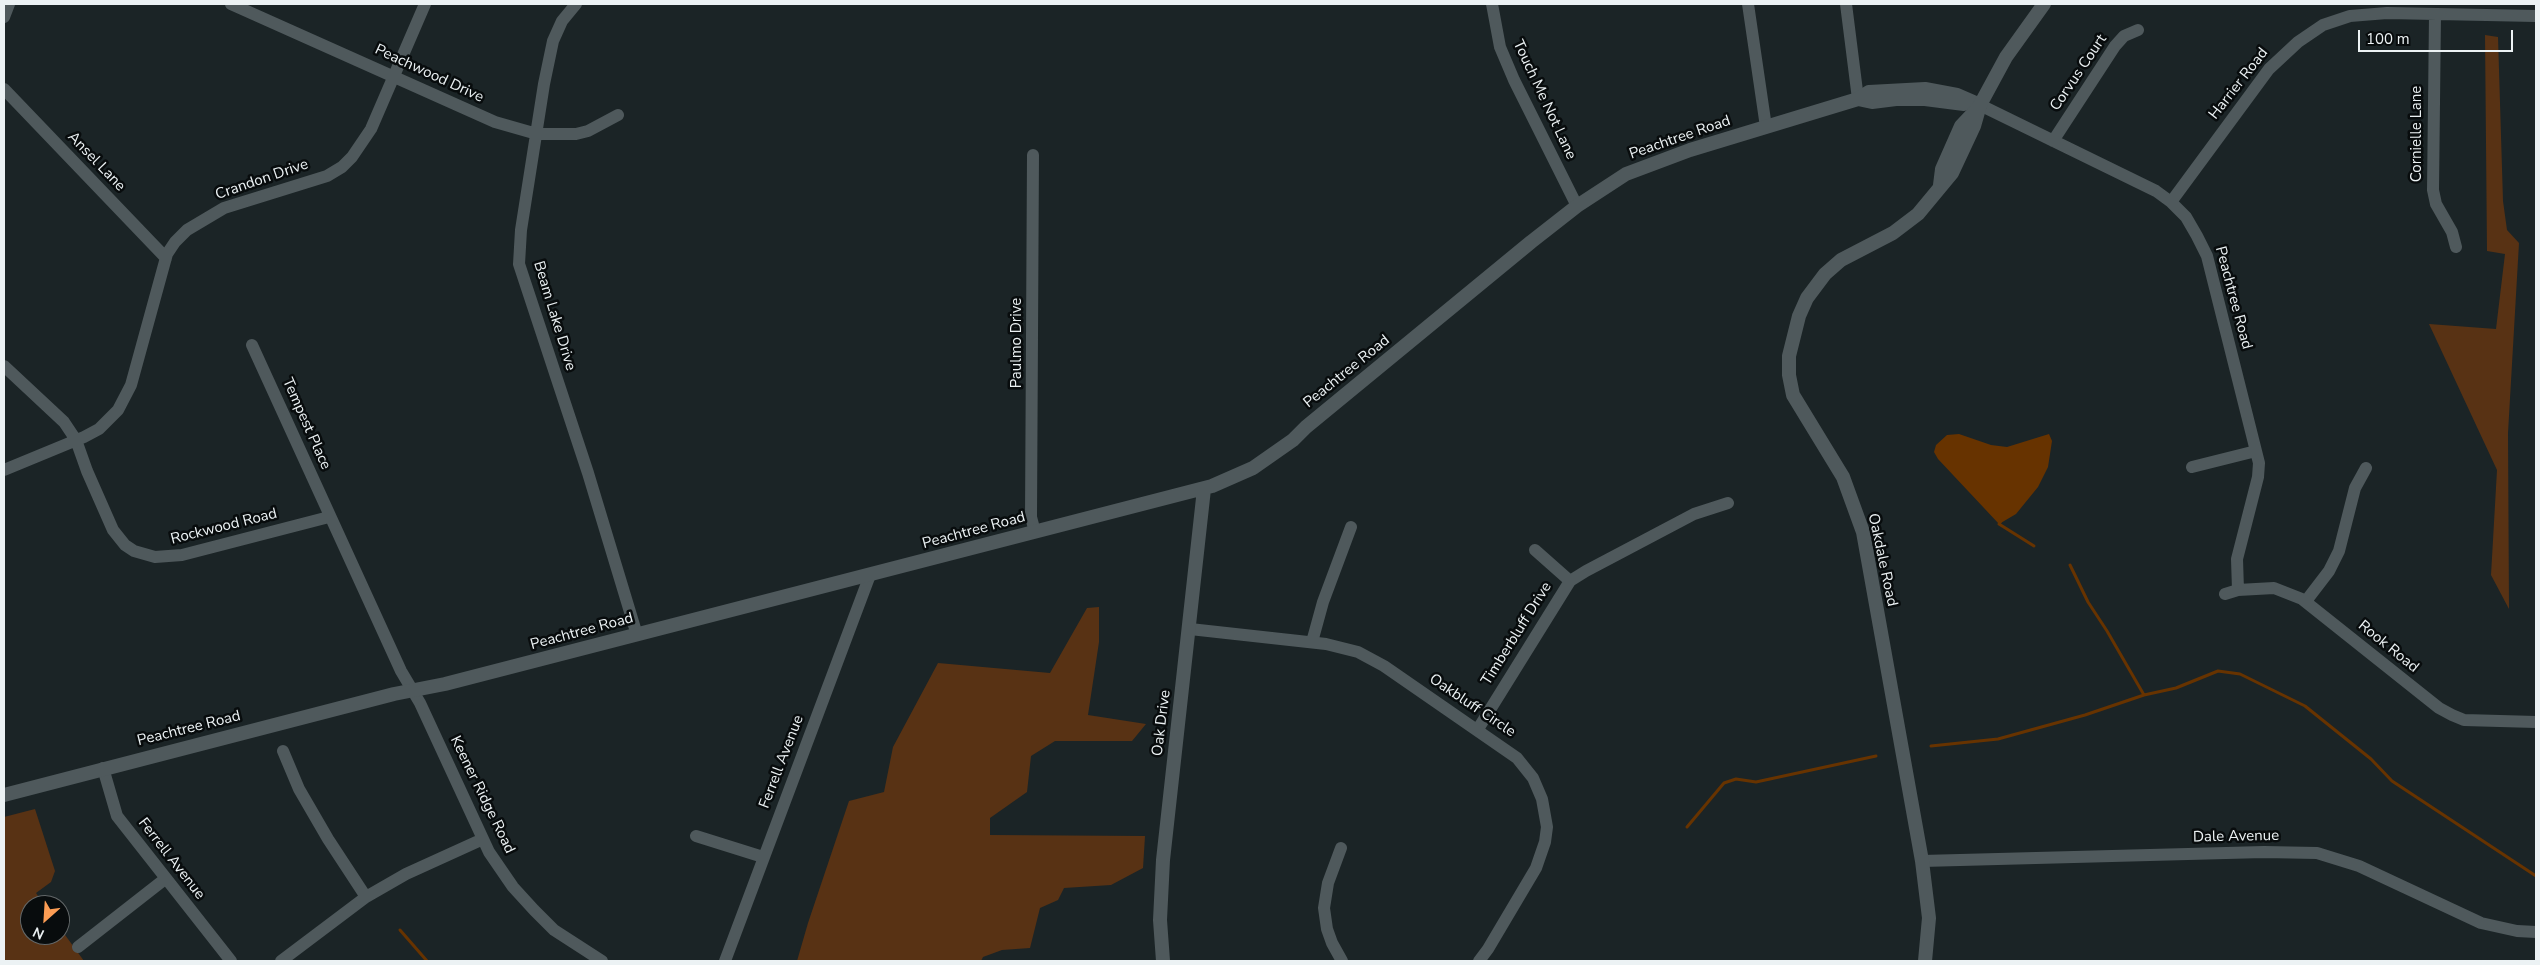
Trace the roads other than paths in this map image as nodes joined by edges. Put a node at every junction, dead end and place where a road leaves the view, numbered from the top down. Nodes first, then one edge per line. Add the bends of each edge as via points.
1 (9, 4) edge
2 (231, 4) edge
3 (425, 4) edge
4 (576, 4) edge
5 (1492, 4) edge
6 (1748, 4) edge
7 (1846, 4) edge
8 (2044, 4) edge
9 (2359, 9) edge
10 (2435, 15) junction
11 (2536, 16) edge
12 (4, 17) edge
13 (2138, 30) dead end
14 (394, 75) junction
15 (4, 89) edge
16 (1858, 99) junction
17 (1980, 105) junction
18 (618, 115) dead end
19 (1766, 127) junction
20 (537, 134) junction
21 (2053, 141) junction
22 (1033, 155) dead end
23 (2171, 202) junction
24 (1577, 206) junction
25 (2456, 247) dead end
26 (166, 258) junction
27 (252, 345) dead end
28 (4, 366) edge
29 (76, 440) junction
30 (2256, 451) junction
31 (2192, 467) dead end
32 (2366, 468) dead end
33 (4, 470) edge
34 (1204, 489) junction
35 (1728, 503) dead end
36 (330, 517) junction
37 (1351, 527) dead end
38 (1036, 532) junction
39 (1535, 550) dead end
40 (870, 575) junction
41 (1570, 581) junction
42 (2238, 590) junction
43 (2225, 594) dead end
44 (2306, 601) junction
45 (1190, 629) junction
46 (637, 634) junction
47 (1312, 642) junction
48 (413, 690) junction
49 (2536, 722) edge
50 (1478, 729) junction
51 (283, 751) dead end
52 (103, 768) junction
53 (4, 792) edge
54 (696, 836) dead end
55 (483, 839) junction
56 (1341, 848) dead end
57 (763, 857) junction
58 (1922, 861) junction
59 (165, 879) junction
60 (366, 897) junction
61 (2536, 932) edge
62 (78, 947) dead end
63 (231, 961) edge
64 (282, 961) edge
65 (602, 961) edge
66 (725, 961) edge
67 (1163, 961) edge
68 (1342, 961) edge
69 (1479, 961) edge
70 (1925, 961) edge

1 - 12 street
2 - 14 street, Peachwood Drive
3 - 14 street, Crandon Drive
4 - 20 street, Beam Lake Drive via 562,21 553,41
5 - 24 street, Touch Me Not Lane via 1500,47
6 - 19 street
7 - 16 street
8 - 17 street, Oakdale Road via 2006,57
9 - 10 street, Harrier Road
9 - 23 street, Harrier Road via 2323,25 2269,69
10 - 11 street, Harrier Road
10 - 25 street, Cornielle Lane via 2433,190
13 - 21 street, Corvus Court via 2124,36 2115,46
14 - 20 street, Peachwood Drive via 495,122
14 - 26 street, Crandon Drive via 371,129 342,167 318,179 224,208 187,230
15 - 26 street, Ansel Lane
16 - 17 street, Peachtree Road via 1869,92 1925,89 1957,95
16 - 19 street, Peachtree Road
17 - 21 street, Peachtree Road
17 - 58 street, Oakdale Road via 1961,126 1942,169 1940,185 1923,209 1893,233 1841,260 1806,298 1789,356 1788,375 1793,395 1843,477 1863,532
18 - 20 street, Peachwood Drive via 576,134
19 - 24 street, Peachtree Road via 1646,165 1617,179
20 - 46 street, Beam Lake Drive via 520,230 519,264
21 - 23 street, Peachtree Road via 2156,191
22 - 38 street, Paulmo Drive via 1031,517
23 - 30 street, Peachtree Road via 2186,217 2207,256
24 - 34 street, Peachtree Road via 1293,440 1253,468
26 - 29 street, Crandon Drive via 127,397 109,421
27 - 36 street, Tempest Place
28 - 29 street, Rockwood Road via 58,414
29 - 33 street, Crandon Drive
29 - 36 street, Rockwood Road via 113,530 125,545 149,556 182,555
30 - 31 street
30 - 42 street, Peachtree Road via 2258,477 2237,559
32 - 44 street via 2355,488 2339,551 2329,571
34 - 38 street, Peachtree Road
34 - 45 street, Oak Drive
35 - 41 street, Timberbluff Drive via 1694,514
36 - 48 street via 401,671
37 - 47 street
38 - 40 street, Peachtree Road
39 - 41 street
40 - 46 street, Peachtree Road
40 - 57 street, Ferrell Avenue
41 - 50 street, Timberbluff Drive
42 - 43 street, Rook Road
42 - 44 street, Rook Road via 2274,588
44 - 49 street, Rook Road via 2431,702 2452,715 2464,720
45 - 47 street, Oakbluff Circle
45 - 67 street, Oak Drive via 1163,860 1160,920
46 - 48 street, Peachtree Road
47 - 50 street, Oakbluff Circle via 1371,658
48 - 52 street, Peachtree Road
48 - 55 street, Keener Ridge Road
50 - 69 street, Oakbluff Circle via 1517,758 1534,778 1542,799 1546,826 1536,868
51 - 60 street via 299,789
52 - 53 street, Peachtree Road
52 - 59 street, Ferrell Avenue via 117,816
54 - 57 street
55 - 60 street via 406,874
55 - 65 street, Keener Ridge Road via 513,888 534,910 554,930
56 - 68 street via 1328,883 1324,913 1332,943
57 - 66 street, Ferrell Avenue
58 - 61 street, Dale Avenue via 2317,853 2359,866 2481,922 2504,929
58 - 70 street, Oakdale Road via 1929,918
59 - 62 street
59 - 63 street, Ferrell Avenue
60 - 64 street

